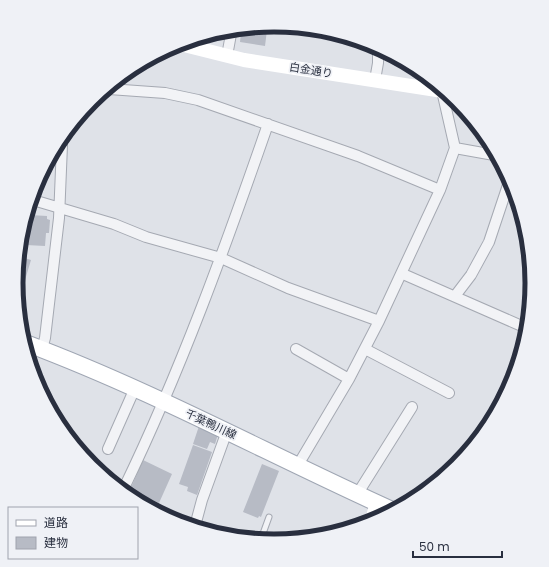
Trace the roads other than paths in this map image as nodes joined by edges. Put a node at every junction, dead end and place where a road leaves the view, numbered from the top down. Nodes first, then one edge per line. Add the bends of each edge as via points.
1 (231, 36) edge
2 (190, 47) edge
3 (378, 54) edge
4 (227, 56) junction
5 (376, 80) junction
6 (115, 89) edge
7 (435, 90) edge
8 (443, 97) edge
9 (268, 124) junction
10 (455, 148) junction
11 (62, 150) edge
12 (490, 154) edge
13 (507, 187) edge
14 (440, 190) junction
15 (37, 201) edge
16 (60, 208) junction
17 (221, 258) junction
18 (403, 274) junction
19 (455, 296) junction
20 (379, 322) junction
21 (522, 326) edge
22 (35, 346) edge
23 (296, 349) dead end
24 (364, 349) junction
25 (349, 379) junction
26 (134, 388) junction
27 (449, 394) dead end
28 (164, 401) junction
29 (412, 407) dead end
30 (228, 431) junction
31 (108, 450) dead end
32 (298, 465) junction
33 (125, 486) edge
34 (358, 493) junction
35 (377, 503) junction
36 (388, 508) edge
37 (373, 515) edge
38 (269, 517) dead end
39 (196, 523) edge
40 (263, 534) edge

1 - 4 street
2 - 4 street, 白金通り
3 - 5 street
4 - 5 street, 白金通り
5 - 7 street, 白金通り
6 - 9 street via 165,93 198,100
8 - 10 street
9 - 14 street via 358,156
9 - 17 street
10 - 12 street
10 - 14 street
11 - 16 street
13 - 19 street via 489,242 471,276
14 - 18 street
15 - 16 street
16 - 17 street via 114,224 146,237
16 - 22 street via 45,338
17 - 20 street via 288,288
17 - 28 street
18 - 19 street
18 - 20 street
19 - 21 street
20 - 24 street
22 - 26 main road, 千葉鴨川線
23 - 25 street
24 - 25 street
24 - 27 street
25 - 32 street
26 - 28 main road, 千葉鴨川線
26 - 31 street
28 - 30 main road, 千葉鴨川線
28 - 33 street
29 - 34 street
30 - 32 main road, 千葉鴨川線
30 - 39 street
32 - 34 main road, 千葉鴨川線
34 - 35 main road, 千葉鴨川線
35 - 36 main road, 千葉鴨川線
35 - 37 street
38 - 40 lane

